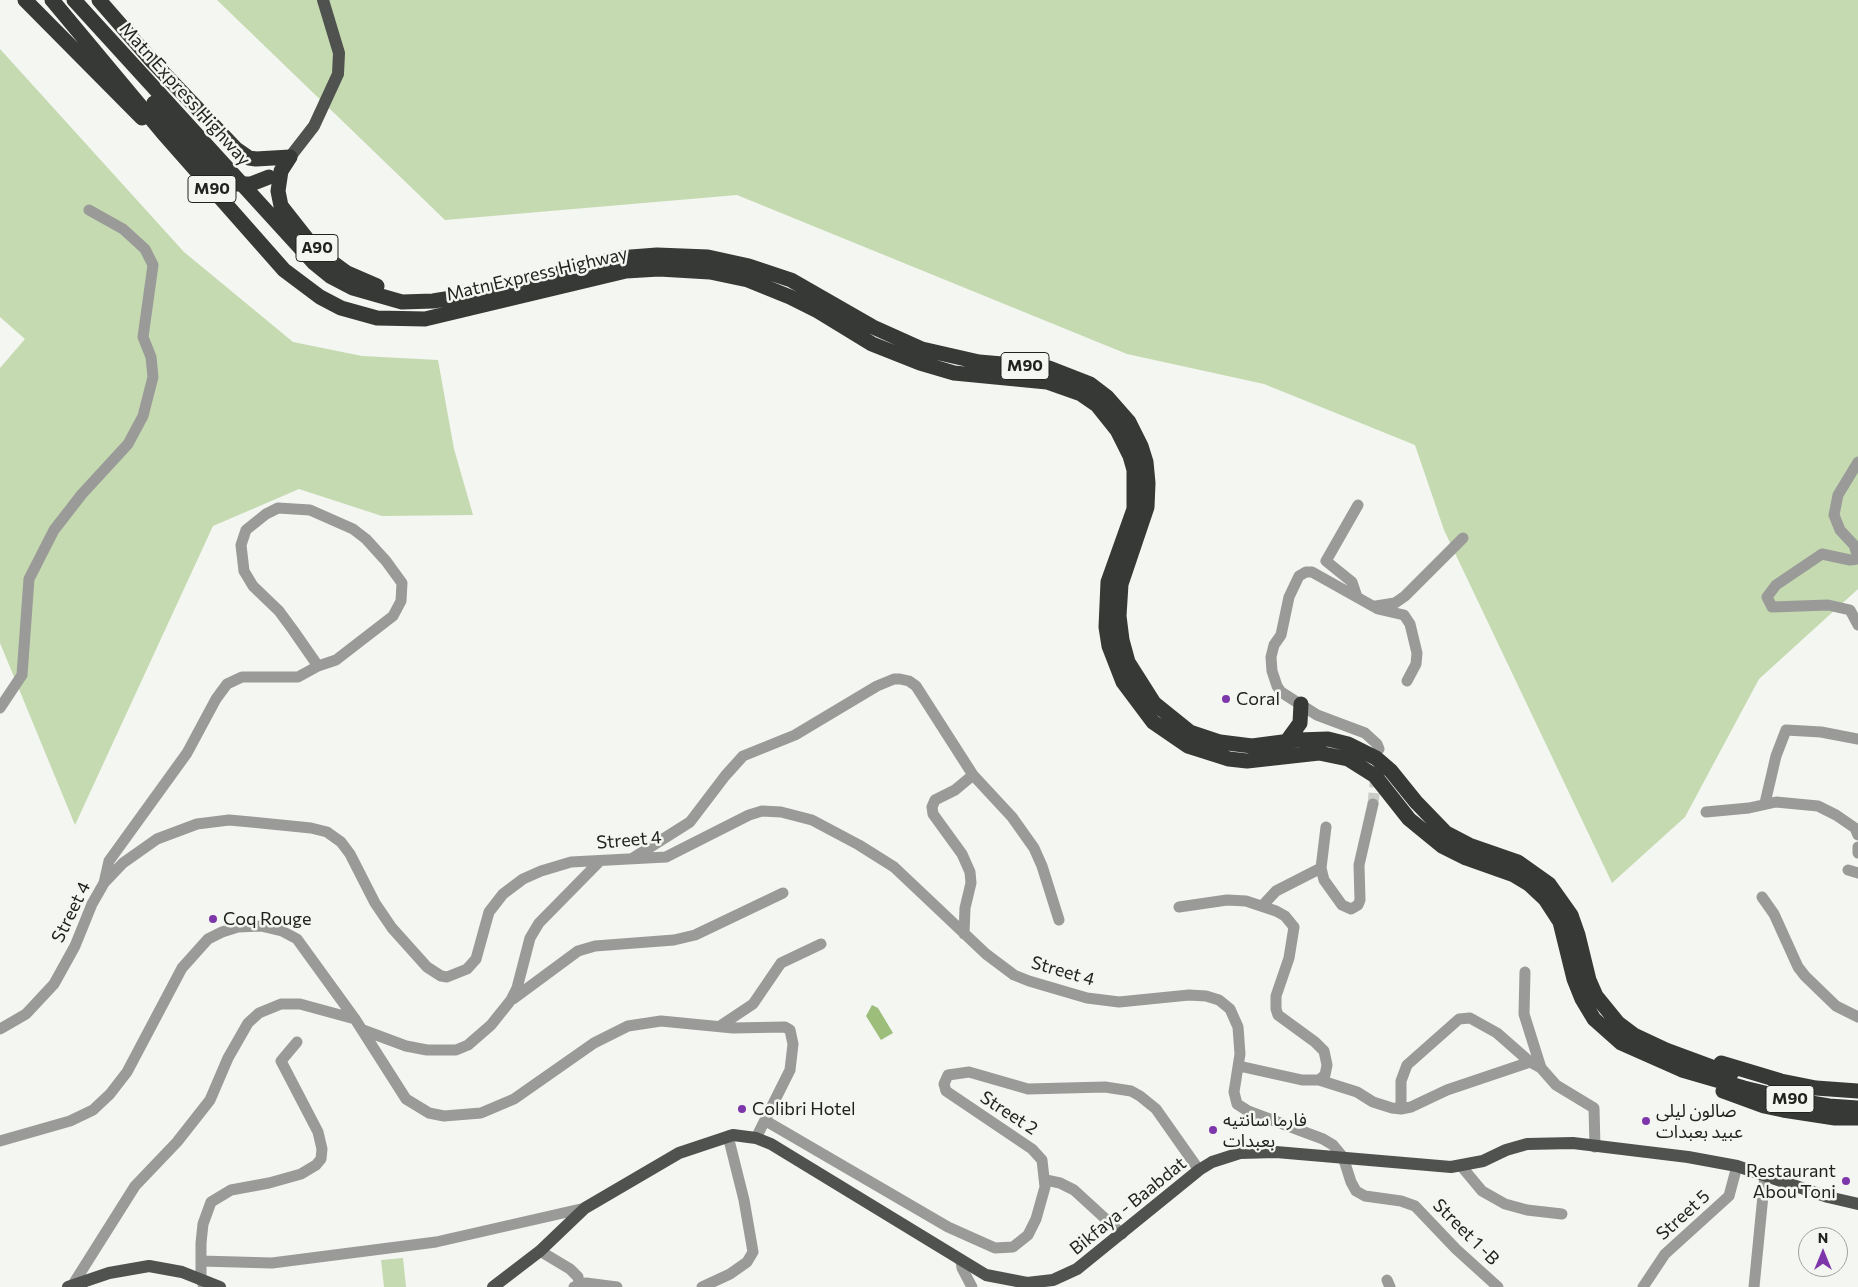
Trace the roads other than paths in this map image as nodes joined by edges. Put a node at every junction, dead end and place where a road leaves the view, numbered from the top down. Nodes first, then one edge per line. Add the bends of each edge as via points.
1 (25, 0) edge
2 (52, 0) edge
3 (74, 0) edge
4 (82, 0) edge
5 (99, 0) edge
6 (323, 0) edge
7 (124, 30) junction
8 (82, 34) junction
9 (164, 133) junction
10 (290, 157) junction
11 (275, 174) junction
12 (89, 210) dead end
13 (410, 302) junction
14 (1858, 462) edge
15 (1358, 505) dead end
16 (1463, 538) dead end
17 (1858, 559) edge
18 (1357, 597) junction
19 (1374, 607) junction
20 (1858, 625) edge
21 (318, 666) junction
22 (1407, 681) dead end
23 (1301, 704) junction
24 (0, 708) edge
25 (1858, 739) edge
26 (1287, 742) junction
27 (1379, 749) dead end
28 (972, 775) junction
29 (1764, 803) junction
30 (1374, 804) tunnel mouth
31 (1706, 812) dead end
32 (1326, 827) dead end
33 (1858, 835) edge
34 (1858, 847) edge
35 (1858, 853) edge
36 (632, 858) junction
37 (600, 862) junction
38 (1321, 868) junction
39 (104, 883) junction
40 (783, 893) dead end
41 (1762, 897) dead end
42 (1263, 905) junction
43 (1179, 907) dead end
44 (1058, 920) dead end
45 (964, 934) junction
46 (821, 944) dead end
47 (1525, 972) dead end
48 (512, 1000) junction
49 (1858, 1018) edge
50 (355, 1019) junction
51 (720, 1026) junction
52 (0, 1029) edge
53 (364, 1030) junction
54 (297, 1042) dead end
55 (1676, 1054) junction
56 (1530, 1062) junction
57 (1238, 1066) junction
58 (1541, 1068) junction
59 (1682, 1070) junction
60 (1319, 1080) junction
61 (1858, 1091) edge
62 (1858, 1100) edge
63 (1858, 1108) edge
64 (1401, 1109) junction
65 (1858, 1118) edge
66 (766, 1121) junction
67 (728, 1136) junction
68 (756, 1138) junction
69 (0, 1141) edge
70 (1595, 1147) junction
71 (1343, 1158) junction
72 (1462, 1166) junction
73 (1736, 1166) junction
74 (1199, 1170) junction
75 (1765, 1175) junction
76 (1046, 1180) junction
77 (1858, 1204) edge
78 (585, 1208) junction
79 (1562, 1214) dead end
80 (1122, 1234) junction
81 (540, 1252) junction
82 (201, 1261) junction
83 (961, 1261) junction
84 (92, 1283) edge
85 (202, 1283) edge
86 (70, 1286) edge
87 (578, 1286) edge
88 (220, 1287) edge
89 (493, 1287) edge
90 (617, 1287) edge
91 (702, 1287) edge
92 (972, 1287) edge
93 (1498, 1287) edge
94 (1642, 1287) edge
95 (1754, 1287) edge

1 - 9 highway via 126,105
2 - 8 highway, Matn Express Highway / M90
3 - 13 highway, Matn Express Highway / M90 via 314,263 353,288
4 - 7 highway via 109,26
5 - 7 highway
6 - 10 main road via 340,53 340,67 314,126
7 - 10 highway via 244,155 256,159
8 - 9 highway, Matn Express Highway / M90
8 - 11 highway, bridge via 97,40 109,52 215,173 235,184 251,184
9 - 59 highway, Matn Express Highway / M90 via 284,270 320,297 360,314 386,319 425,319 626,271 659,268 710,272 748,280 790,297 872,344 920,363 954,373 1047,382 1081,394 1097,405 1113,424 1124,442 1134,470 1134,509 1108,582 1106,627 1109,646 1123,682 1153,722 1188,746 1229,759 1247,761 1319,752 1348,759 1374,776 1409,819 1442,846 1514,874 1545,899 1560,922 1574,979 1594,1019 1621,1043
10 - 11 highway, A90
11 - 13 highway, A90 via 280,206 307,238 347,273
12 - 24 street via 123,230 145,249 153,265 144,336 153,377 143,416 128,444 54,530 29,579 22,675
13 - 26 highway, Matn Express Highway / M90 via 476,294 618,258 657,255 708,257 791,280 873,327 922,349 979,362 1049,368 1078,378 1107,397 1129,422 1146,462 1147,507 1125,568 1120,597 1122,640 1128,662 1140,684 1162,712 1198,736 1244,746
14 - 17 street via 1838,496 1834,514 1840,530 1854,545
15 - 18 street via 1326,562 1352,582
16 - 19 street via 1405,596 1395,603
17 - 20 street via 1822,554 1776,585 1767,597 1772,607 1828,605 1850,610
18 - 19 street
18 - 23 street via 1312,572 1306,572 1296,580 1281,635 1272,650 1271,664 1281,692
19 - 22 street via 1404,615 1410,624 1417,659
21 - 21 street via 279,611 253,586 244,571 241,545 246,530 278,508 310,510 353,530 366,539 402,583 401,601 393,616 336,660
21 - 39 street via 298,677 242,677 227,684 187,753 109,861
23 - 26 highway via 1300,723
23 - 27 street via 1327,720 1365,734
25 - 29 street via 1786,730
26 - 55 highway, Matn Express Highway / M90 via 1328,740 1359,748 1384,764 1446,833 1469,845 1518,862 1549,884 1571,915 1589,980 1605,1009 1634,1035
28 - 36 street via 916,686 909,681 894,679 794,736 743,756 690,822
28 - 44 street via 1012,817 1034,848
28 - 45 street via 955,790 935,800 932,807 933,814 968,866 971,884 965,908
29 - 31 street via 1749,808
29 - 33 street via 1818,806 1855,828
30 - 38 street via 1359,865 1358,905 1351,909 1342,905 1324,880
32 - 38 street
34 - 35 street
36 - 37 street, Street 4
36 - 45 street, Street 4 via 666,857 762,811 788,813 820,824 894,867
37 - 39 street, Street 4 via 571,862 523,879 489,912 476,959 462,972 447,977 434,973 415,955 375,903 341,842 320,830 229,820 197,824 142,848
37 - 48 street via 539,923 530,938
38 - 42 street via 1276,891
39 - 52 street, Street 4 via 54,984 26,1014
40 - 48 street via 695,935 674,940 595,946 578,951
41 - 49 street via 1805,976 1836,1006
42 - 43 street via 1227,900
42 - 60 street via 1286,916 1294,927 1289,958 1275,1002 1278,1015 1324,1051 1327,1065 1325,1075
45 - 57 street, Street 4 via 1014,975 1087,998 1119,1002 1189,995 1219,1000 1230,1009 1238,1027
46 - 51 street via 781,963 753,1004
47 - 58 street via 1524,1014
48 - 53 street via 481,1034 456,1050 406,1046
50 - 53 street
50 - 69 street via 297,939 261,926 238,927 222,932 208,939 182,968 127,1072 110,1094 93,1110 70,1122
50 - 86 street via 291,1004 268,1008 252,1017 228,1058 210,1100 177,1142 135,1186
51 - 53 street via 661,1021 628,1026 594,1043 514,1100 481,1113 462,1116 429,1112 406,1099
51 - 66 street via 781,1026 790,1030 793,1051 790,1070
54 - 82 street via 281,1061 318,1132 321,1159 301,1174 230,1190 211,1202 203,1224
55 - 61 highway via 1781,1081
55 - 62 highway, M90 via 1781,1089
56 - 58 street
56 - 64 street
56 - 64 street via 1497,1033 1470,1018 1459,1019 1407,1065 1402,1080
57 - 60 street via 1302,1080
57 - 71 street, Street 4 via 1234,1092 1235,1100 1242,1108 1323,1139 1333,1145
58 - 70 street via 1556,1085 1594,1108
59 - 63 highway, M90 via 1793,1100
59 - 65 highway via 1705,1085 1764,1106 1835,1118
60 - 64 street via 1357,1092 1373,1102
66 - 68 street
66 - 76 street via 948,1227 995,1248 1013,1248 1028,1235 1036,1219
67 - 68 main road, Bikfaya - Baabdat
67 - 78 main road, Bikfaya - Baabdat via 679,1153
67 - 91 street via 753,1252 741,1266
68 - 83 main road, Bikfaya - Baabdat via 771,1144
70 - 72 main road, Bikfaya - Baabdat via 1557,1142 1527,1144
70 - 73 main road, Bikfaya - Baabdat via 1688,1157
71 - 72 main road, Bikfaya - Baabdat via 1427,1167
71 - 74 main road, Bikfaya - Baabdat via 1276,1152 1240,1153
71 - 93 street, Street 1 -B via 1356,1192 1415,1206
72 - 79 street via 1482,1191 1505,1204
73 - 75 main road, Bikfaya - Baabdat
73 - 94 street, Street 5 via 1729,1196 1665,1254
74 - 76 street, Street 2 via 1156,1109 1131,1092 1105,1087 1028,1089 969,1072 948,1075 944,1084 946,1091 1035,1151 1042,1160
74 - 80 main road, Bikfaya - Baabdat
75 - 77 main road, Bikfaya - Baabdat
75 - 95 street
76 - 80 street via 1074,1190
78 - 81 main road, Bikfaya - Baabdat
78 - 82 street via 436,1242 272,1263
80 - 83 main road, Bikfaya - Baabdat via 1077,1269 1039,1283 1000,1279
81 - 87 street via 570,1269 578,1277
81 - 89 main road, Bikfaya - Baabdat
82 - 85 street
83 - 92 street
84 - 85 main road via 132,1268 150,1266 162,1267
84 - 86 main road
85 - 88 main road
87 - 90 street

